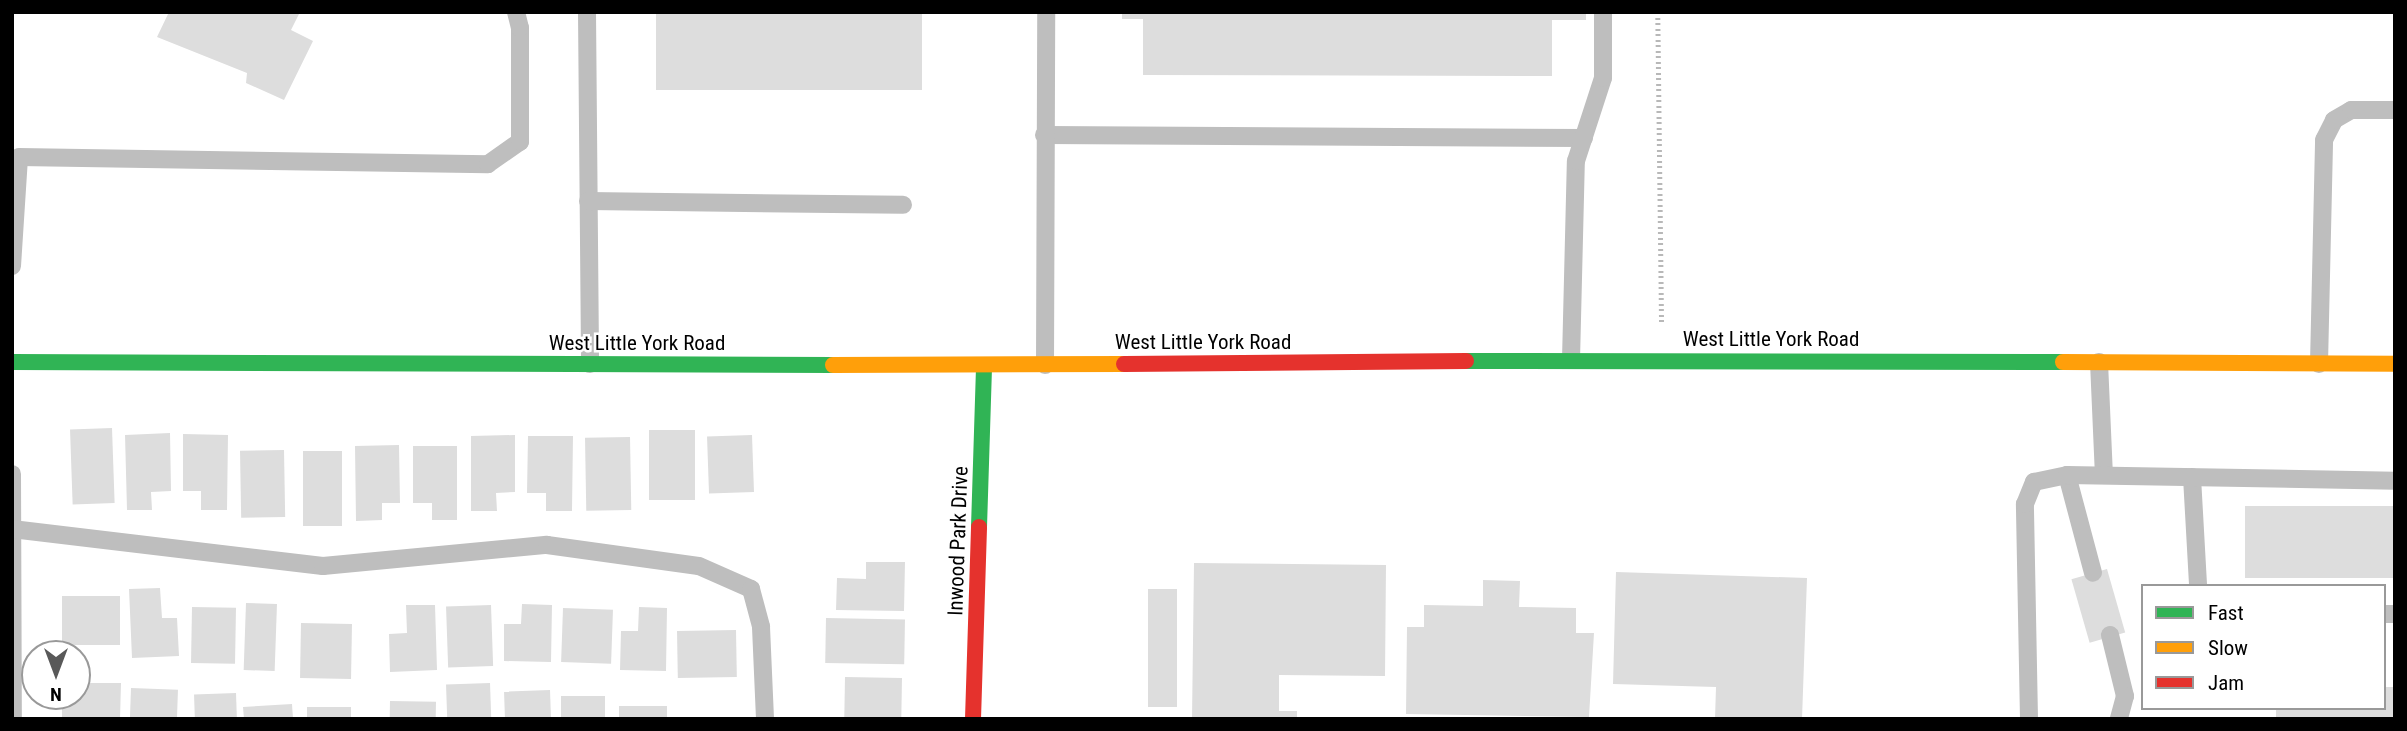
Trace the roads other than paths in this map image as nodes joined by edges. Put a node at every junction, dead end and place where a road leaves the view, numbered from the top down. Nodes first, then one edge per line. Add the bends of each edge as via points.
1 (516, 12) edge
2 (587, 12) edge
3 (1046, 12) edge
4 (1603, 12) edge
5 (2395, 110) edge
6 (1044, 135) junction
7 (1584, 138) junction
8 (16, 157) edge
9 (588, 201) junction
10 (903, 205) dead end
11 (12, 266) edge
12 (1571, 360) junction
13 (12, 362) edge
14 (2098, 362) junction
15 (590, 364) junction
16 (2319, 364) junction
17 (2395, 364) edge
18 (984, 365) junction
19 (1045, 365) junction
20 (12, 474) edge
21 (2067, 474) junction
22 (2104, 475) junction
23 (2192, 477) junction
24 (2395, 481) edge
25 (14, 528) edge
26 (2093, 573) dead end
27 (2198, 584) edge
28 (2110, 635) dead end
29 (13, 719) edge
30 (765, 719) edge
31 (973, 719) edge
32 (2029, 719) edge
33 (2119, 719) edge

1 - 8 lane via 520,28 520,142 488,164
2 - 9 lane
3 - 6 lane
4 - 7 lane via 1603,78
5 - 16 lane via 2351,110 2334,120 2325,140
6 - 7 lane
6 - 19 lane
7 - 12 lane via 1576,161
8 - 11 lane
9 - 10 lane
9 - 15 lane
12 - 14 street, West Little York Road
12 - 19 street, West Little York Road
13 - 15 street, West Little York Road
14 - 16 street, West Little York Road
14 - 22 lane
15 - 18 street, West Little York Road
16 - 17 street, West Little York Road
18 - 19 street, West Little York Road
18 - 31 street, Inwood Park Drive
20 - 25 lane
21 - 22 lane
21 - 26 lane
21 - 32 lane via 2034,482 2025,504
22 - 23 lane
23 - 24 lane
23 - 27 lane
25 - 29 lane
25 - 30 lane via 323,566 547,545 699,566 751,589 761,628
28 - 33 lane via 2125,696

